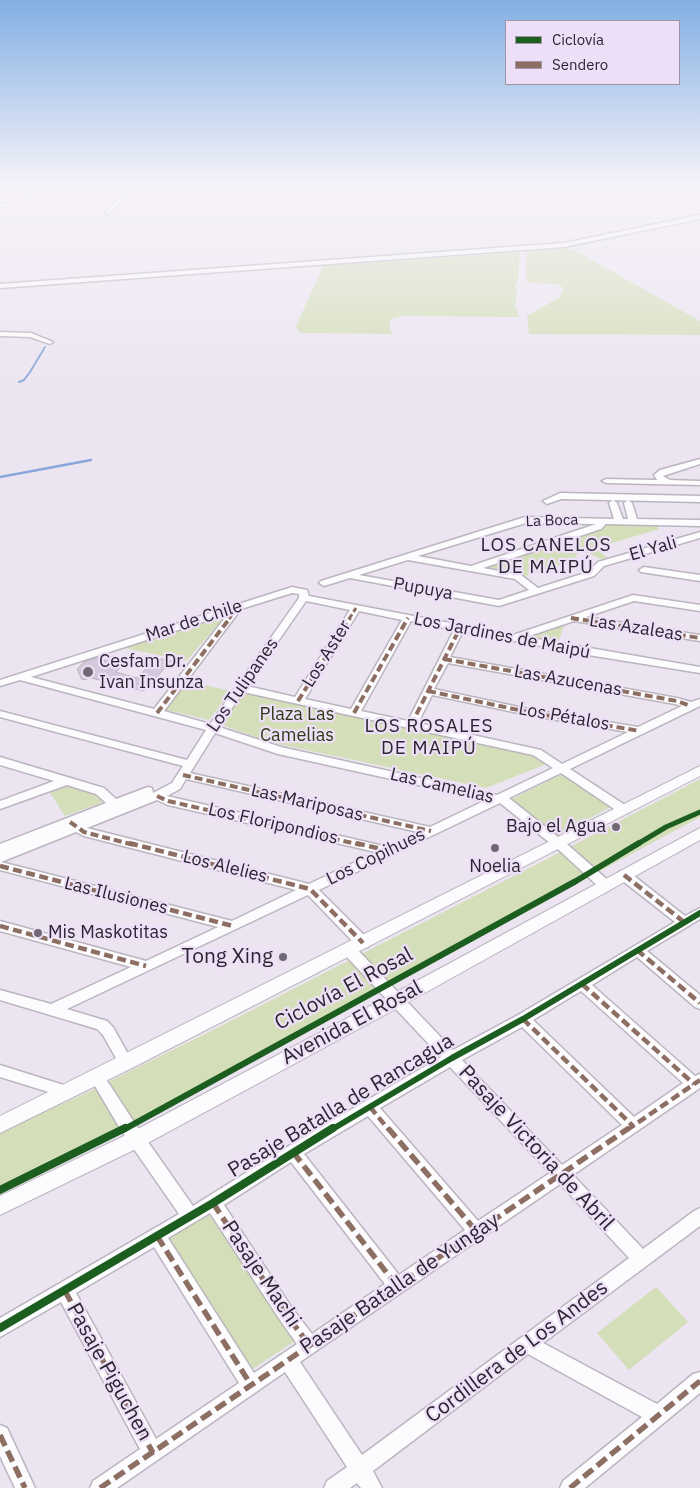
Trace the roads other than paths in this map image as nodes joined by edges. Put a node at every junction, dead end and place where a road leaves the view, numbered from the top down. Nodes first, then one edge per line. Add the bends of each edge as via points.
1 (434, 254) edge
2 (0, 286) edge
3 (0, 334) edge
4 (50, 342) dead end
5 (700, 461) edge
6 (606, 481) dead end
7 (669, 481) junction
8 (700, 482) edge
9 (700, 500) edge
10 (685, 502) junction
11 (613, 503) junction
12 (628, 503) junction
13 (700, 505) edge
14 (601, 521) junction
15 (619, 521) junction
16 (633, 521) junction
17 (700, 523) edge
18 (700, 535) edge
19 (409, 558) junction
20 (470, 569) junction
21 (644, 570) dead end
22 (700, 570) edge
23 (682, 575) junction
24 (352, 576) junction
25 (700, 578) edge
26 (324, 583) dead end
27 (536, 591) junction
28 (303, 594) junction
29 (494, 602) joint
30 (237, 608) junction
31 (356, 608) junction
32 (700, 608) edge
33 (408, 618) junction
34 (571, 618) junction
35 (460, 628) junction
36 (513, 638) junction
37 (700, 638) edge
38 (444, 659) junction
39 (700, 670) edge
40 (20, 677) junction
41 (0, 683) edge
42 (240, 688) junction
43 (428, 691) junction
44 (298, 701) junction
45 (695, 704) edge
46 (157, 712) junction
47 (354, 713) junction
48 (0, 714) edge
49 (410, 725) junction
50 (212, 728) junction
51 (640, 731) junction
52 (0, 761) edge
53 (190, 764) junction
54 (563, 767) junction
55 (700, 770) edge
56 (182, 777) junction
57 (66, 781) junction
58 (157, 796) junction
59 (499, 798) junction
60 (114, 804) junction
61 (0, 805) edge
62 (624, 810) junction
63 (73, 825) junction
64 (431, 831) junction
65 (700, 833) edge
66 (558, 844) junction
67 (0, 849) edge
68 (388, 851) junction
69 (0, 858) edge
70 (0, 866) edge
71 (624, 875) junction
72 (605, 885) junction
73 (310, 889) junction
74 (700, 913) edge
75 (684, 922) junction
76 (0, 926) edge
77 (233, 926) junction
78 (356, 946) junction
79 (637, 950) junction
80 (146, 966) junction
81 (582, 984) junction
82 (0, 995) edge
83 (397, 1000) junction
84 (699, 1000) edge
85 (52, 1010) junction
86 (523, 1019) junction
87 (452, 1058) junction
88 (126, 1063) junction
89 (0, 1071) edge
90 (98, 1077) junction
91 (697, 1082) edge
92 (68, 1092) junction
93 (370, 1107) junction
94 (0, 1125) edge
95 (633, 1126) junction
96 (137, 1138) junction
97 (293, 1152) junction
98 (561, 1174) junction
99 (213, 1203) junction
100 (0, 1206) edge
101 (190, 1216) junction
102 (700, 1216) edge
103 (476, 1232) junction
104 (157, 1236) junction
105 (641, 1259) junction
106 (397, 1286) junction
107 (65, 1291) junction
108 (0, 1328) edge
109 (527, 1344) junction
110 (310, 1346) junction
111 (288, 1360) junction
112 (700, 1381) edge
113 (251, 1385) junction
114 (658, 1415) junction
115 (0, 1435) edge
116 (152, 1453) junction
117 (360, 1469) junction
118 (25, 1488) edge
119 (100, 1488) edge
120 (334, 1488) edge
121 (372, 1488) edge
122 (570, 1488) edge

1 - 2 street
3 - 4 street via 31,335
5 - 7 street via 658,475 661,480
6 - 7 street
7 - 8 street
9 - 10 street
10 - 11 street via 560,496 547,501
10 - 12 street
10 - 13 street
11 - 12 street
11 - 15 street
12 - 16 street
14 - 15 street, La Boca
14 - 19 street, La Boca via 525,520
14 - 20 street via 598,527
15 - 16 street, La Boca
16 - 17 street, La Boca
18 - 27 street, El Yali via 601,564 591,574
19 - 20 street
19 - 24 street, La Boca
20 - 27 street via 518,577
21 - 23 street
22 - 23 street
23 - 25 street
24 - 26 street, La Boca
24 - 29 street, Pupuya
27 - 29 street, El Yali via 504,602
28 - 30 street, Mar de Chile via 292,590
28 - 31 street, Los Jardines de Maipú
28 - 42 street, Los Tulipanes
30 - 40 street, Mar de Chile
30 - 46 street
31 - 33 street, Los Jardines de Maipú
31 - 44 street, Los Aster
32 - 34 street via 633,598
33 - 35 street, Los Jardines de Maipú
33 - 47 street
34 - 36 street
34 - 37 street, Las Azaleas
35 - 36 street, Los Jardines de Maipú
35 - 38 street
36 - 39 street, Los Jardines de Maipú
38 - 43 street
38 - 45 street, Las Azucenas
40 - 41 street, Mar de Chile
40 - 46 street, Las Camelias
42 - 44 street
42 - 50 street, Los Tulipanes
43 - 49 street
43 - 51 street, Los Pétalos
44 - 47 street
45 - 51 street, Los Copihues
46 - 50 street, Las Camelias
47 - 49 street
48 - 53 street
49 - 54 street via 537,752
50 - 53 street, Los Tulipanes
50 - 59 street, Las Camelias via 278,750
51 - 54 street, Los Copihues
52 - 57 street
53 - 56 street, Los Tulipanes
54 - 59 street, Los Copihues
54 - 62 street
55 - 62 street
56 - 58 street, Los Tulipanes via 173,789
56 - 60 street, Los Tulipanes
56 - 64 street, Las Mariposas
57 - 60 street via 100,791
57 - 61 street
58 - 63 street, Los Tulipanes
58 - 68 street, Los Floripondios
59 - 64 street, Los Copihues
59 - 66 street, Las Camelias
60 - 63 street, Los Tulipanes
62 - 66 street
63 - 67 street, Los Tulipanes
63 - 69 street, Los Tulipanes
63 - 73 street, Los Alelies via 84,832
64 - 68 street, Los Copihues
65 - 71 street, Avenida El Rosal
66 - 72 street, Las Camelias
66 - 78 street
68 - 73 street, Los Copihues
70 - 77 street, Las Ilusiones
71 - 72 street, Avenida El Rosal
71 - 75 street
72 - 83 street, Avenida El Rosal
73 - 77 street, Los Copihues
73 - 78 street
74 - 75 street, Pasaje Batalla de Rancagua
75 - 79 street, Pasaje Batalla de Rancagua
76 - 80 street
77 - 80 street, Los Copihues
78 - 83 street, Pasaje Victoria de Abril
78 - 88 street
79 - 81 street, Pasaje Batalla de Rancagua
79 - 84 street
80 - 85 street, Los Copihues
81 - 86 street, Pasaje Batalla de Rancagua
81 - 91 street
82 - 85 street
83 - 87 street, Pasaje Victoria de Abril
83 - 96 street, Avenida El Rosal
85 - 88 street via 102,1025
86 - 87 street, Pasaje Batalla de Rancagua
86 - 95 street
87 - 93 street, Pasaje Batalla de Rancagua
87 - 98 street, Pasaje Victoria de Abril
88 - 90 street
89 - 92 street
90 - 92 street
90 - 96 street
91 - 95 street, Pasaje Batalla de Yungay
92 - 94 street
93 - 97 street, Pasaje Batalla de Rancagua
93 - 103 street
95 - 98 street, Pasaje Batalla de Yungay
96 - 100 street, Avenida El Rosal
96 - 101 street
97 - 99 street, Pasaje Batalla de Rancagua
97 - 106 street
98 - 103 street, Pasaje Batalla de Yungay
98 - 105 street, Pasaje Victoria de Abril
99 - 101 street, Pasaje Batalla de Rancagua
99 - 110 street, Pasaje Machi
101 - 104 street, Pasaje Batalla de Rancagua
102 - 105 street, Cordillera de Los Andes
103 - 106 street, Pasaje Batalla de Yungay
104 - 107 street, Pasaje Batalla de Rancagua
104 - 113 street
105 - 109 street, Cordillera de Los Andes
106 - 110 street, Pasaje Batalla de Yungay
107 - 108 street, Pasaje Batalla de Rancagua
107 - 116 street, Pasaje Piguchen
109 - 114 street
109 - 117 street, Cordillera de Los Andes
110 - 111 street, Pasaje Batalla de Yungay
111 - 113 street, Pasaje Batalla de Yungay
111 - 117 street
112 - 114 street
113 - 116 street, Pasaje Batalla de Yungay
114 - 122 street
115 - 118 street
116 - 119 street, Pasaje Batalla de Yungay
117 - 120 street, Cordillera de Los Andes
117 - 121 street

